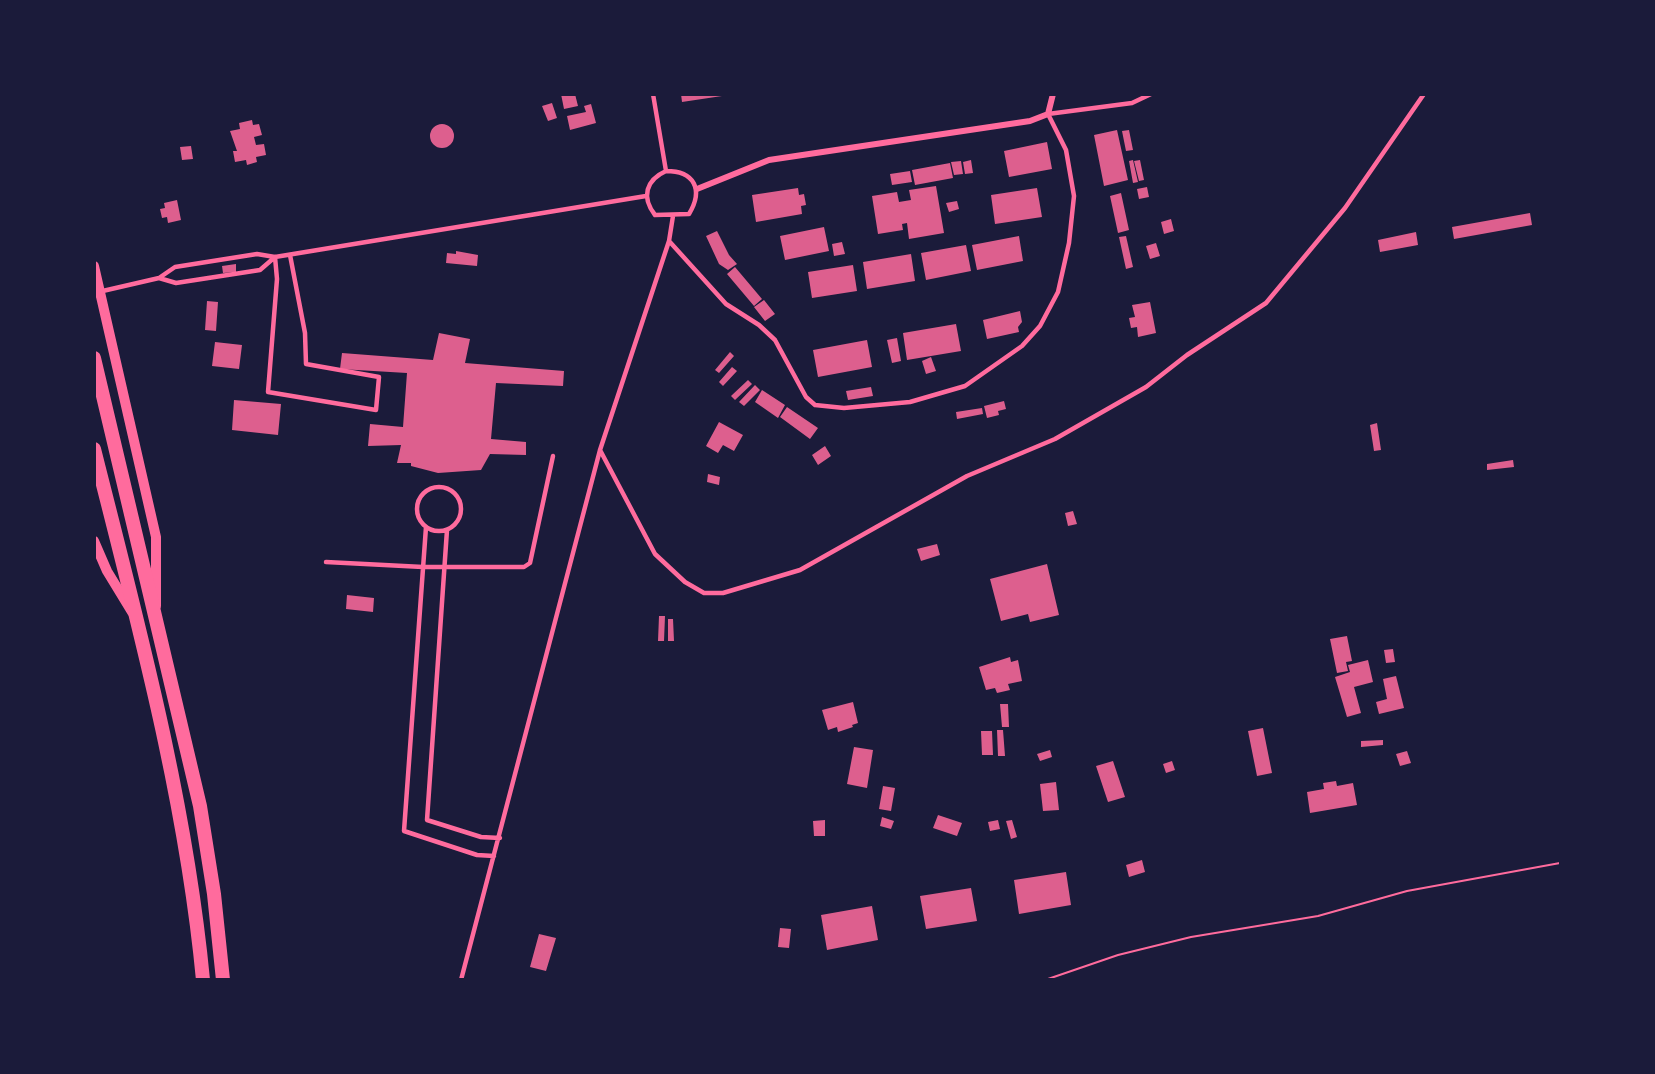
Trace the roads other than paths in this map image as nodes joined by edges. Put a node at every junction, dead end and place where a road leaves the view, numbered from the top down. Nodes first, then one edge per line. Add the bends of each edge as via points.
1 (653, 94) edge
2 (1053, 94) edge
3 (1152, 94) edge
4 (1424, 94) edge
5 (1048, 114) junction
6 (666, 171) junction
7 (696, 189) junction
8 (646, 195) junction
9 (673, 216) junction
10 (669, 241) junction
11 (290, 255) junction
12 (275, 258) junction
13 (94, 266) edge
14 (159, 278) junction
15 (98, 292) edge
16 (94, 358) edge
17 (94, 449) edge
18 (600, 450) junction
19 (553, 456) dead end
20 (426, 527) junction
21 (447, 530) junction
22 (94, 541) edge
23 (326, 562) dead end
24 (423, 567) junction
25 (446, 567) junction
26 (156, 615) junction
27 (137, 620) junction
28 (500, 838) junction
29 (494, 856) junction
30 (203, 980) edge
31 (223, 980) edge
32 (461, 980) edge

1 - 6 lane
2 - 5 street
3 - 5 lane via 1132,103
4 - 18 lane via 1345,208 1266,303 1146,387 1096,416 1055,439 967,476 800,570 723,592 704,593 685,582 655,554
5 - 7 street via 1030,121 769,160
5 - 10 lane via 1066,150 1074,196 1058,292 1040,326 1022,346 965,386 910,402 844,408 815,405 806,397 775,340 726,304
6 - 7 lane via 679,171 690,178
6 - 8 lane via 648,184
7 - 9 lane via 696,202 689,214
8 - 9 lane via 655,215
8 - 11 lane
9 - 10 lane
10 - 18 lane
11 - 12 lane
11 - 12 lane via 305,333 306,364 379,377 376,410 268,392 277,279
12 - 14 lane via 257,254 201,262 176,267
12 - 14 lane via 261,270 176,283
13 - 15 street
14 - 15 lane
15 - 26 street via 156,537
16 - 26 main road
17 - 27 main road
18 - 28 lane
19 - 25 lane via 530,563 514,569
20 - 21 lane
20 - 21 lane via 417,512 420,498 430,488 444,487 457,495 462,508 457,523
20 - 24 lane
21 - 25 lane
22 - 27 street
23 - 24 lane
24 - 25 lane
24 - 29 lane via 404,831 477,855
25 - 28 lane via 427,820 481,837
26 - 31 main road via 200,806
27 - 30 main road via 193,887
28 - 29 lane
29 - 32 lane

